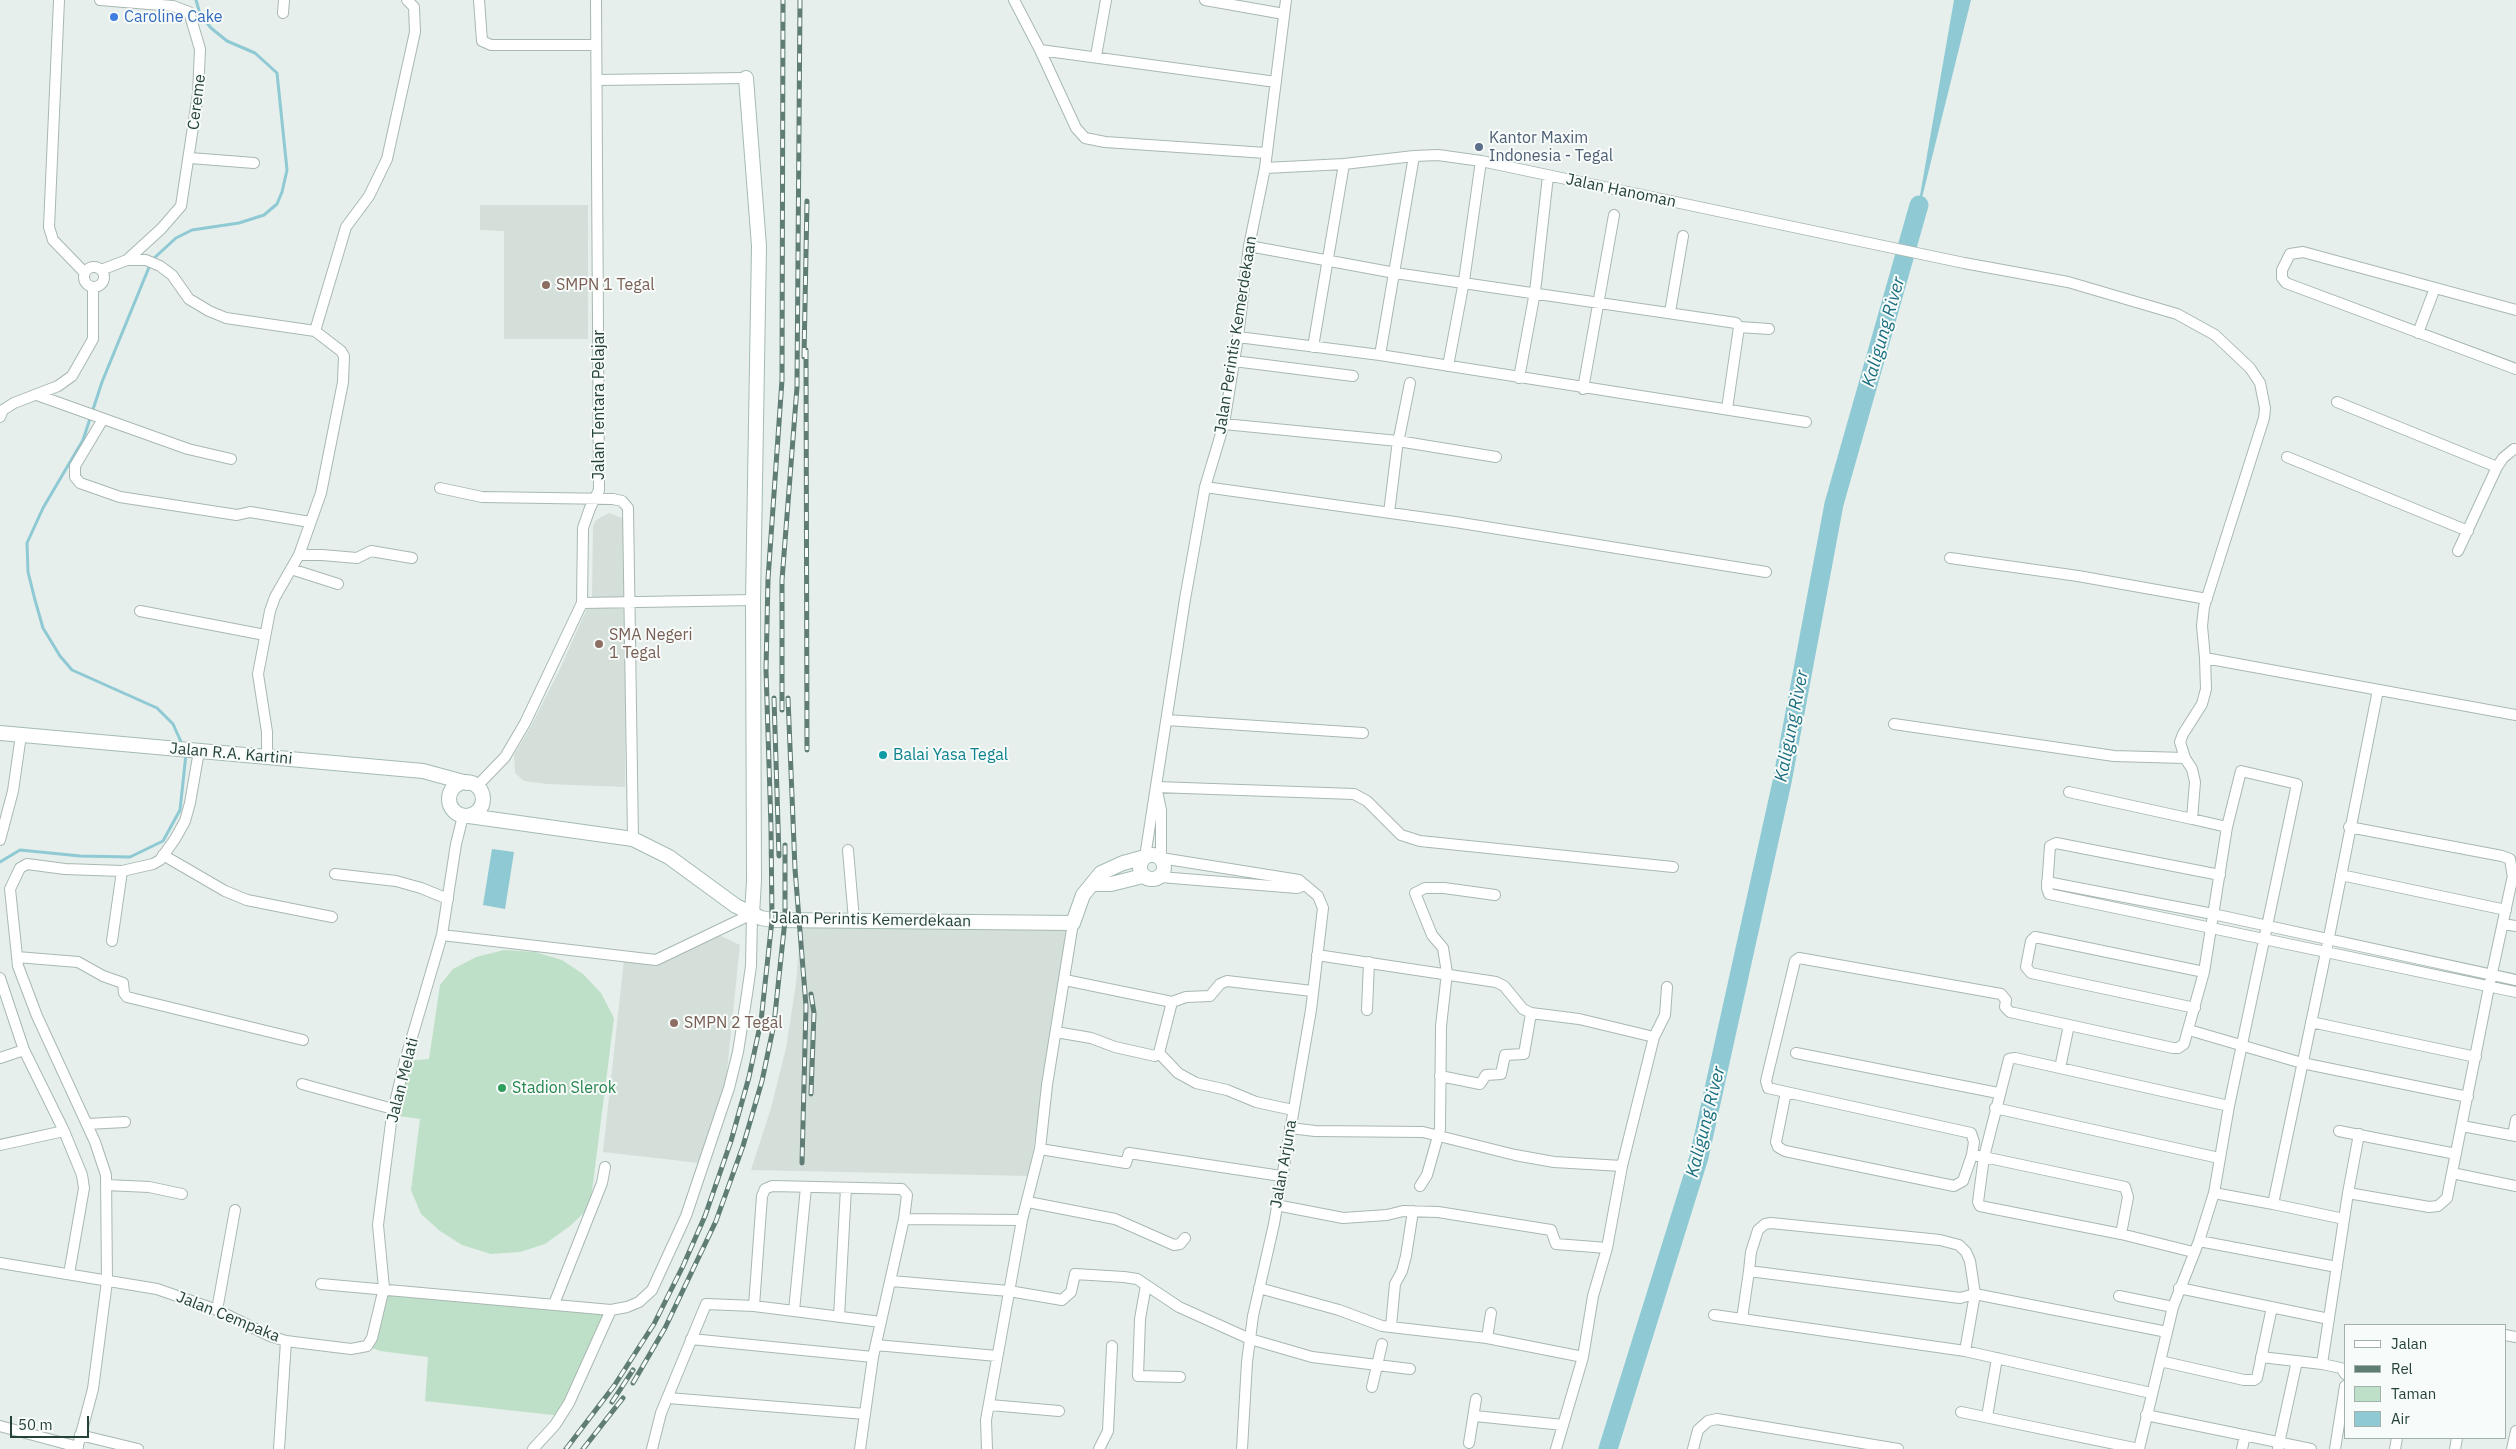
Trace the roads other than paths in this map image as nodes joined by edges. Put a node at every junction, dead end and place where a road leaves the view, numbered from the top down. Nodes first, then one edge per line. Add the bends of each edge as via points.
1 (59, 0) edge
2 (100, 0) edge
3 (284, 0) edge
4 (479, 0) edge
5 (596, 0) edge
6 (1014, 0) edge
7 (1106, 0) edge
8 (1205, 0) edge
9 (1286, 0) edge
10 (412, 2) edge
11 (283, 13) dead end
12 (1284, 14) junction
13 (596, 45) junction
14 (1040, 50) junction
15 (1096, 56) junction
16 (746, 78) joint
17 (597, 80) junction
18 (1276, 82) junction
19 (1266, 153) junction
20 (1414, 156) junction
21 (190, 158) junction
22 (1481, 161) junction
23 (254, 163) dead end
24 (1344, 164) junction
25 (1265, 168) junction
26 (1548, 176) junction
27 (1614, 215) dead end
28 (1683, 236) dead end
29 (1249, 246) junction
30 (127, 260) junction
31 (1328, 260) junction
32 (101, 270) junction
33 (84, 272) junction
34 (1395, 272) junction
35 (1464, 281) junction
36 (93, 288) junction
37 (2435, 288) junction
38 (1535, 292) junction
39 (1598, 302) junction
40 (2516, 310) edge
41 (1670, 312) junction
42 (1739, 327) junction
43 (1769, 329) dead end
44 (315, 331) junction
45 (2418, 333) junction
46 (1238, 338) junction
47 (1313, 347) junction
48 (1380, 356) junction
49 (1234, 361) junction
50 (1448, 366) junction
51 (2516, 369) edge
52 (1353, 376) dead end
53 (1519, 378) junction
54 (1410, 383) dead end
55 (1583, 389) junction
56 (37, 395) junction
57 (2337, 402) dead end
58 (1727, 409) junction
59 (0, 417) edge
60 (99, 418) junction
61 (1806, 422) dead end
62 (1224, 424) junction
63 (1398, 441) junction
64 (2515, 447) edge
65 (1496, 457) dead end
66 (2287, 457) dead end
67 (232, 459) dead end
68 (2496, 468) junction
69 (1205, 487) junction
70 (440, 488) dead end
71 (596, 498) junction
72 (1389, 513) junction
73 (310, 522) junction
74 (2468, 531) junction
75 (2458, 552) dead end
76 (299, 556) junction
77 (412, 558) dead end
78 (1950, 558) dead end
79 (291, 569) junction
80 (1766, 572) dead end
81 (338, 584) dead end
82 (2207, 599) junction
83 (753, 600) junction
84 (582, 603) junction
85 (630, 604) junction
86 (140, 611) dead end
87 (265, 635) junction
88 (2205, 658) junction
89 (2378, 690) junction
90 (2516, 716) edge
91 (1167, 720) junction
92 (1894, 724) dead end
93 (0, 733) edge
94 (1363, 733) dead end
95 (21, 735) junction
96 (197, 751) junction
97 (267, 757) junction
98 (2185, 758) junction
99 (423, 771) junction
100 (475, 786) junction
101 (1156, 788) junction
102 (2069, 792) dead end
103 (449, 800) junction
104 (466, 816) junction
105 (2192, 819) junction
106 (513, 824) junction
107 (2227, 827) junction
108 (2349, 827) junction
109 (633, 839) junction
110 (0, 840) edge
111 (848, 850) dead end
112 (163, 855) junction
113 (1145, 857) junction
114 (1161, 858) junction
115 (1673, 868) dead end
116 (122, 872) junction
117 (335, 874) dead end
118 (2220, 875) junction
119 (1143, 876) junction
120 (2341, 876) junction
121 (1160, 877) junction
122 (2514, 878) edge
123 (2047, 882) junction
124 (1093, 884) junction
125 (1304, 886) junction
126 (1495, 895) dead end
127 (448, 899) junction
128 (2506, 910) junction
129 (752, 914) junction
130 (2213, 914) junction
131 (332, 917) dead end
132 (854, 920) junction
133 (1073, 923) junction
134 (2503, 924) junction
135 (2266, 926) junction
136 (2516, 926) edge
137 (2212, 927) junction
138 (442, 935) junction
139 (2263, 938) junction
140 (2328, 939) junction
141 (112, 941) dead end
142 (2379, 951) junction
143 (2326, 952) junction
144 (1317, 955) junction
145 (17, 957) junction
146 (1369, 962) junction
147 (2377, 964) junction
148 (2204, 972) junction
149 (1447, 973) junction
150 (2492, 976) junction
151 (0, 978) edge
152 (1065, 980) junction
153 (2516, 980) edge
154 (1668, 987) dead end
155 (2489, 987) junction
156 (1312, 991) junction
157 (2516, 992) edge
158 (1172, 1002) junction
159 (2195, 1008) junction
160 (1367, 1010) dead end
161 (1531, 1013) junction
162 (2311, 1022) junction
163 (2069, 1025) junction
164 (2189, 1030) junction
165 (1056, 1032) junction
166 (1654, 1037) junction
167 (302, 1040) dead end
168 (2242, 1045) junction
169 (24, 1050) junction
170 (1160, 1053) junction
171 (1796, 1054) dead end
172 (2476, 1057) junction
173 (0, 1058) edge
174 (2302, 1063) junction
175 (2060, 1068) junction
176 (1440, 1076) junction
177 (302, 1084) dead end
178 (1786, 1092) junction
179 (1998, 1093) junction
180 (2468, 1097) junction
181 (2229, 1106) junction
182 (1995, 1108) junction
183 (393, 1109) junction
184 (1293, 1110) junction
185 (2516, 1120) edge
186 (125, 1122) dead end
187 (86, 1124) junction
188 (2462, 1126) junction
189 (1290, 1128) junction
190 (2339, 1130) dead end
191 (64, 1131) junction
192 (2359, 1134) junction
193 (1438, 1135) junction
194 (2514, 1136) edge
195 (0, 1145) edge
196 (1040, 1149) junction
197 (2456, 1154) junction
198 (1972, 1155) junction
199 (1984, 1157) junction
200 (2220, 1158) junction
201 (1622, 1166) junction
202 (605, 1167) dead end
203 (2452, 1173) junction
204 (1281, 1176) junction
205 (106, 1185) junction
206 (1420, 1186) dead end
207 (2516, 1186) edge
208 (806, 1187) junction
209 (846, 1188) junction
210 (2214, 1193) junction
211 (2348, 1193) junction
212 (182, 1194) dead end
213 (1028, 1202) junction
214 (2273, 1204) junction
215 (1276, 1205) junction
216 (235, 1210) dead end
217 (1413, 1211) junction
218 (904, 1219) junction
219 (2344, 1219) junction
220 (1022, 1220) junction
221 (2121, 1234) junction
222 (1185, 1238) dead end
223 (2198, 1240) junction
224 (1607, 1248) junction
225 (2193, 1252) junction
226 (0, 1262) edge
227 (2337, 1267) junction
228 (1749, 1271) junction
229 (74, 1275) junction
230 (104, 1280) junction
231 (891, 1281) junction
232 (321, 1284) dead end
233 (1146, 1285) junction
234 (384, 1288) junction
235 (1259, 1288) junction
236 (2179, 1288) junction
237 (1009, 1291) junction
238 (1975, 1294) junction
239 (2119, 1296) dead end
240 (554, 1304) junction
241 (754, 1306) junction
242 (2173, 1307) junction
243 (2272, 1307) junction
244 (217, 1310) junction
245 (612, 1310) junction
246 (794, 1311) junction
247 (1491, 1313) dead end
248 (1714, 1315) dead end
249 (839, 1317) junction
250 (1742, 1319) junction
251 (2329, 1319) junction
252 (881, 1322) junction
253 (1392, 1326) junction
254 (2167, 1332) junction
255 (1487, 1338) junction
256 (691, 1339) junction
257 (1250, 1339) junction
258 (286, 1341) junction
259 (1382, 1344) dead end
260 (876, 1345) junction
261 (367, 1346) joint
262 (1112, 1346) dead end
263 (1965, 1351) junction
264 (997, 1356) junction
265 (873, 1357) junction
266 (1583, 1357) junction
267 (2261, 1357) junction
268 (1997, 1358) junction
269 (2160, 1360) junction
270 (2297, 1361) junction
271 (2322, 1364) junction
272 (1377, 1365) junction
273 (1410, 1369) dead end
274 (2344, 1372) edge
275 (1180, 1377) dead end
276 (1372, 1388) dead end
277 (2344, 1392) edge
278 (2151, 1393) junction
279 (668, 1398) junction
280 (1476, 1399) dead end
281 (990, 1405) junction
282 (1060, 1411) dead end
283 (1961, 1412) dead end
284 (865, 1414) junction
285 (2146, 1415) junction
286 (1475, 1416) junction
287 (1987, 1417) junction
288 (1563, 1425) junction
289 (0, 1426) edge
290 (2516, 1431) edge
291 (80, 1435) junction
292 (2245, 1435) junction
293 (1469, 1443) dead end
294 (1851, 1445) edge
295 (2279, 1446) edge
296 (77, 1448) edge
297 (138, 1449) edge
298 (279, 1449) edge
299 (534, 1449) edge
300 (652, 1449) edge
301 (860, 1449) edge
302 (987, 1449) edge
303 (1099, 1449) edge
304 (1242, 1449) edge
305 (1556, 1449) edge
306 (1693, 1449) edge
307 (1898, 1449) edge
308 (2242, 1449) edge
309 (2311, 1449) edge
310 (2335, 1449) edge
311 (2512, 1449) edge

1 - 33 street via 49,227 53,240
2 - 21 street, Cereme via 173,6 188,12 200,50 201,74
3 - 11 street
4 - 13 street via 482,41 491,45
5 - 13 street, Jalan Tentara Pelajar
6 - 14 street
7 - 15 street
8 - 12 street
9 - 12 street, Jalan Perintis Kemerdekaan
10 - 44 street via 415,32 387,160 369,196 346,228
12 - 18 street, Jalan Perintis Kemerdekaan
13 - 17 street, Jalan Tentara Pelajar
14 - 15 street
14 - 19 street via 1076,128 1085,138
15 - 18 street
16 - 17 street
16 - 83 street via 759,246
17 - 71 street, Jalan Tentara Pelajar via 601,480
18 - 19 street, Jalan Perintis Kemerdekaan
19 - 25 street, Jalan Perintis Kemerdekaan
20 - 22 street, Jalan Hanoman via 1438,155
20 - 24 street, Jalan Hanoman
20 - 34 street
21 - 23 street
21 - 30 street, Cereme via 177,213
22 - 26 street, Jalan Hanoman
22 - 35 street
24 - 25 street, Jalan Hanoman
24 - 31 street
25 - 29 street, Jalan Perintis Kemerdekaan
26 - 38 street
26 - 82 street, Jalan Hanoman via 2068,282 2162,308 2206,329 2227,345 2260,383 2264,418
27 - 39 street
28 - 41 street
29 - 31 street
29 - 46 street, Jalan Perintis Kemerdekaan
30 - 32 street
30 - 44 street via 146,260 160,266 189,298 226,318
31 - 34 street
31 - 47 street
32 - 33 street via 94,267
32 - 36 street via 103,281
33 - 36 street via 84,280
34 - 35 street
34 - 48 street
35 - 38 street
35 - 50 street
36 - 56 street via 95,328 86,354 72,376
37 - 40 street
37 - 45 street
37 - 45 street via 2303,252 2290,254 2282,270 2286,283
38 - 39 street
38 - 53 street
39 - 41 street
39 - 55 street
41 - 42 street via 1736,323
42 - 43 street
42 - 58 street
44 - 73 street via 341,351 345,364 328,470
45 - 51 street
46 - 47 street
46 - 49 street, Jalan Perintis Kemerdekaan
47 - 48 street
48 - 50 street
49 - 52 street
49 - 62 street, Jalan Perintis Kemerdekaan
50 - 53 street
53 - 55 street
54 - 63 street
55 - 58 street
56 - 59 street via 14,403
56 - 60 street
57 - 68 street
58 - 61 street
60 - 67 street via 188,449
60 - 73 street via 75,466 75,477 80,483 120,497 237,515 250,512
62 - 63 street
62 - 69 street, Jalan Perintis Kemerdekaan
63 - 65 street
63 - 72 street
64 - 68 street
66 - 74 street
68 - 74 street
69 - 72 street
69 - 91 street, Jalan Perintis Kemerdekaan
70 - 71 street via 482,497
71 - 84 street, Jalan Tentara Pelajar via 583,528
71 - 85 street via 622,501 628,508
72 - 80 street
73 - 76 street
74 - 75 street
76 - 77 street via 357,558 371,551
76 - 79 street
78 - 82 street
79 - 81 street
79 - 87 street via 275,597
82 - 88 street, Jalan Hanoman via 2202,626
83 - 85 street
83 - 129 street
84 - 85 street
84 - 100 street, Jalan Tentara Pelajar via 525,723 505,756
85 - 109 street
86 - 87 street
87 - 97 street via 258,679 267,732
88 - 89 street
88 - 98 street, Jalan Hanoman via 2206,689 2202,704 2180,742
89 - 90 street
89 - 108 street
91 - 94 street
91 - 101 street, Jalan Perintis Kemerdekaan
92 - 98 street via 2114,756
93 - 95 street, Jalan R.A. Kartini
95 - 96 street, Jalan R.A. Kartini
95 - 110 street
96 - 97 street, Jalan R.A. Kartini
96 - 112 street via 185,821
97 - 99 street, Jalan R.A. Kartini
98 - 105 street, Jalan Hanoman via 2192,769 2194,782
99 - 100 street, Jalan R.A. Kartini
99 - 103 street via 439,785
100 - 103 street via 461,783 452,790
100 - 104 street via 482,795 482,806
100 - 106 street via 490,808
101 - 113 street, Jalan Perintis Kemerdekaan
101 - 114 street, Jalan Perintis Kemerdekaan via 1161,810
101 - 115 street via 1354,794 1373,806 1401,835 1420,841
102 - 105 street
103 - 104 street via 454,810
104 - 106 street, Jalan Perintis Kemerdekaan
104 - 127 street, Jalan Melati via 456,844
105 - 107 street
106 - 109 street, Jalan Perintis Kemerdekaan
107 - 118 street
107 - 135 street via 2241,771 2297,784
108 - 120 street
108 - 122 street via 2502,856 2510,859
109 - 129 street, Jalan Perintis Kemerdekaan via 669,857
111 - 132 street
112 - 116 street via 152,864
112 - 131 street via 247,900
113 - 114 street via 1155,855
113 - 119 street, Jalan Perintis Kemerdekaan via 1139,868
113 - 124 street via 1101,873
114 - 121 street, Jalan Perintis Kemerdekaan via 1164,870
114 - 125 street via 1299,880
116 - 141 street
116 - 145 street via 65,869 34,863 20,868 10,889
117 - 127 street via 396,881
118 - 123 street via 2056,843 2050,846
118 - 130 street
119 - 121 street via 1149,880
119 - 124 street via 1111,884
120 - 128 street
120 - 140 street
121 - 125 street
122 - 128 street
123 - 130 street
123 - 137 street via 2049,894
124 - 133 street via 1081,900
125 - 144 street, Jalan Arjuna via 1318,896 1322,908
126 - 149 street via 1444,888 1418,889 1415,893 1432,935 1443,948
127 - 138 street, Jalan Melati
128 - 134 street
129 - 132 street, Jalan Perintis Kemerdekaan via 772,920
129 - 138 street via 656,960
129 - 245 street via 751,966 738,1052 686,1216 652,1290 633,1304
130 - 135 street
130 - 137 street
132 - 133 street, Jalan Perintis Kemerdekaan
133 - 152 street
134 - 136 street
134 - 150 street
135 - 139 street
135 - 140 street
137 - 139 street
137 - 148 street
138 - 183 street, Jalan Melati
139 - 143 street
139 - 168 street
140 - 142 street
140 - 143 street
142 - 147 street
142 - 150 street
143 - 147 street
143 - 162 street
144 - 146 street
144 - 156 street, Jalan Arjuna
145 - 167 street via 78,962 123,983 127,996
145 - 187 street via 27,992
146 - 149 street
146 - 160 street
147 - 155 street
148 - 159 street
148 - 159 street via 2035,937 2031,941 2026,967 2031,973
149 - 161 street via 1496,982
149 - 176 street
150 - 153 street
150 - 155 street
151 - 169 street
152 - 158 street
152 - 165 street
154 - 166 street via 1665,1015
155 - 157 street
155 - 172 street
156 - 158 street via 1227,981 1210,996 1186,997
156 - 184 street, Jalan Arjuna
158 - 170 street
159 - 164 street
161 - 166 street via 1579,1019
161 - 176 street via 1524,1054 1505,1054 1501,1074 1486,1075 1480,1084
162 - 172 street
162 - 174 street
163 - 164 street via 2178,1048 2184,1044
163 - 175 street
163 - 178 street via 2010,1012 2005,1007 2006,1000 2002,994 1799,958 1766,1081 1766,1086 1771,1089
164 - 168 street
165 - 170 street via 1091,1038 1148,1056
165 - 196 street
166 - 201 street
168 - 174 street
168 - 181 street
169 - 173 street
169 - 191 street
170 - 184 street via 1178,1073 1196,1083
171 - 179 street
172 - 180 street
174 - 180 street
174 - 214 street
175 - 179 street via 2009,1059
175 - 181 street
176 - 193 street
177 - 183 street
178 - 198 street via 1970,1134 1974,1142
178 - 198 street via 1776,1142 1778,1148 1785,1151 1954,1186 1963,1181
179 - 182 street
180 - 188 street
181 - 200 street
182 - 199 street
182 - 200 street
183 - 234 street, Jalan Melati via 378,1225
184 - 189 street, Jalan Arjuna
185 - 194 street
186 - 187 street
187 - 205 street via 104,1166
188 - 194 street
188 - 197 street
189 - 193 street
189 - 204 street, Jalan Arjuna
190 - 192 street
191 - 195 street
191 - 229 street via 79,1165 84,1188
192 - 197 street
192 - 211 street
193 - 201 street via 1554,1162
193 - 206 street via 1427,1174
196 - 204 street via 1126,1163 1129,1153
196 - 213 street
197 - 203 street
198 - 199 street
199 - 221 street via 2124,1187 2128,1197
199 - 221 street via 1978,1202 1982,1208
200 - 210 street
201 - 224 street
202 - 240 street via 602,1183
203 - 207 street
203 - 211 street via 2448,1198 2438,1206
204 - 215 street, Jalan Arjuna
205 - 212 street
205 - 230 street
208 - 209 street
208 - 241 street via 772,1186 765,1189
208 - 246 street
209 - 218 street via 902,1189 907,1195
209 - 249 street
210 - 214 street
210 - 223 street
211 - 219 street
213 - 220 street
213 - 222 street via 1116,1219 1174,1245
214 - 219 street
215 - 217 street via 1343,1218
215 - 235 street, Jalan Arjuna
216 - 244 street
217 - 224 street via 1550,1230 1556,1244
217 - 253 street via 1406,1256 1395,1284
218 - 220 street
218 - 231 street
219 - 227 street
220 - 237 street
221 - 225 street
223 - 225 street
223 - 227 street
224 - 266 street via 1593,1296
225 - 236 street
226 - 229 street, Jalan Cempaka
227 - 251 street
228 - 238 street via 1960,1298
228 - 238 street via 1758,1230 1765,1224 1829,1228 1959,1245 1970,1261
228 - 250 street
229 - 230 street, Jalan Cempaka
230 - 244 street, Jalan Cempaka via 157,1290
230 - 291 street via 93,1389
231 - 237 street
231 - 252 street
232 - 234 street
233 - 237 street via 1124,1276 1080,1273 1075,1274 1071,1292 1062,1300
233 - 257 street via 1179,1307
233 - 275 street via 1140,1319 1138,1376
234 - 240 street
234 - 261 street, Jalan Melati via 372,1338
235 - 253 street via 1339,1310 1373,1324
235 - 257 street, Jalan Arjuna
236 - 242 street
236 - 243 street
237 - 264 street
238 - 254 street
238 - 263 street
239 - 242 street
240 - 245 street
241 - 246 street
241 - 256 street via 706,1304
242 - 254 street
243 - 251 street
243 - 267 street
244 - 258 street, Jalan Cempaka
245 - 299 street via 569,1403 556,1425
246 - 249 street
247 - 255 street
248 - 250 street
249 - 252 street
250 - 263 street
251 - 271 street
252 - 260 street
253 - 255 street
254 - 269 street
255 - 266 street
256 - 265 street
256 - 279 street
257 - 272 street via 1312,1357
257 - 304 street, Jalan Arjuna
258 - 261 street, Jalan Cempaka via 351,1349
258 - 298 street
259 - 272 street
260 - 264 street
260 - 265 street
262 - 303 street via 1108,1431
263 - 268 street
264 - 281 street
265 - 284 street
266 - 288 street
267 - 269 street via 2254,1380
267 - 270 street
268 - 278 street
268 - 287 street
269 - 278 street
270 - 271 street
270 - 295 street
271 - 274 street via 2341,1368
272 - 273 street
272 - 276 street
277 - 310 street
278 - 285 street
279 - 284 street
279 - 300 street via 660,1413
280 - 286 street
281 - 282 street
281 - 302 street via 985,1433
283 - 287 street
284 - 301 street
285 - 287 street via 2139,1449
285 - 292 street
286 - 288 street
286 - 293 street
288 - 305 street
289 - 296 street
290 - 311 street
291 - 296 street
291 - 297 street
292 - 295 street
292 - 308 street
294 - 306 street via 1716,1419 1698,1430
294 - 307 street
295 - 309 street

